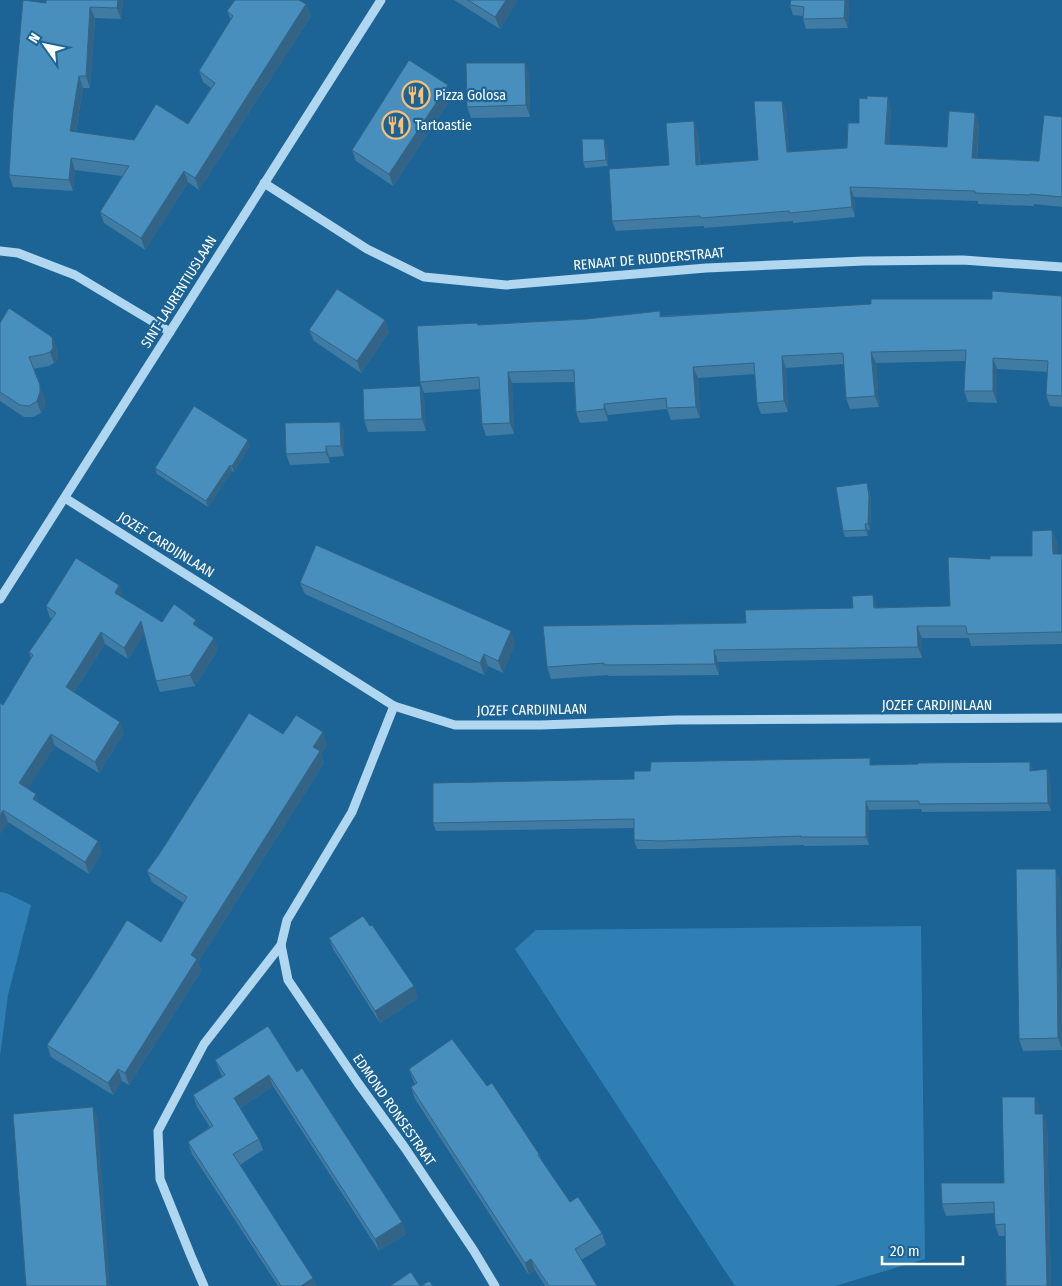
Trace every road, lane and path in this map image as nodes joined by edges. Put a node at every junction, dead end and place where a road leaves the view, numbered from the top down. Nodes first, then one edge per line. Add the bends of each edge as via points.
1 (381, 0) edge
2 (264, 183) junction
3 (0, 251) edge
4 (1062, 267) edge
5 (170, 332) junction
6 (66, 498) junction
7 (0, 599) edge
8 (394, 706) junction
9 (1062, 718) edge
10 (281, 945) junction
11 (204, 1286) edge
12 (495, 1286) edge

1 - 2 street, SINT-LAURENTIUSLAAN
2 - 4 street, RENAAT DE RUDDERSTRAAT via 367,249 424,278 506,285 706,268 864,261 963,260
2 - 5 street, SINT-LAURENTIUSLAAN
3 - 5 street via 18,253 75,275
5 - 6 street, SINT-LAURENTIUSLAAN
6 - 7 street, SINT-LAURENTIUSLAAN
6 - 8 street, JOZEF CARDIJNLAAN
8 - 9 street, JOZEF CARDIJNLAAN via 455,725
8 - 10 street, EDMOND RONSESTRAAT via 352,812 287,920
10 - 11 street, EDMOND RONSESTRAAT via 204,1044 158,1131 160,1178
10 - 12 street, EDMOND RONSESTRAAT via 288,980 405,1148

